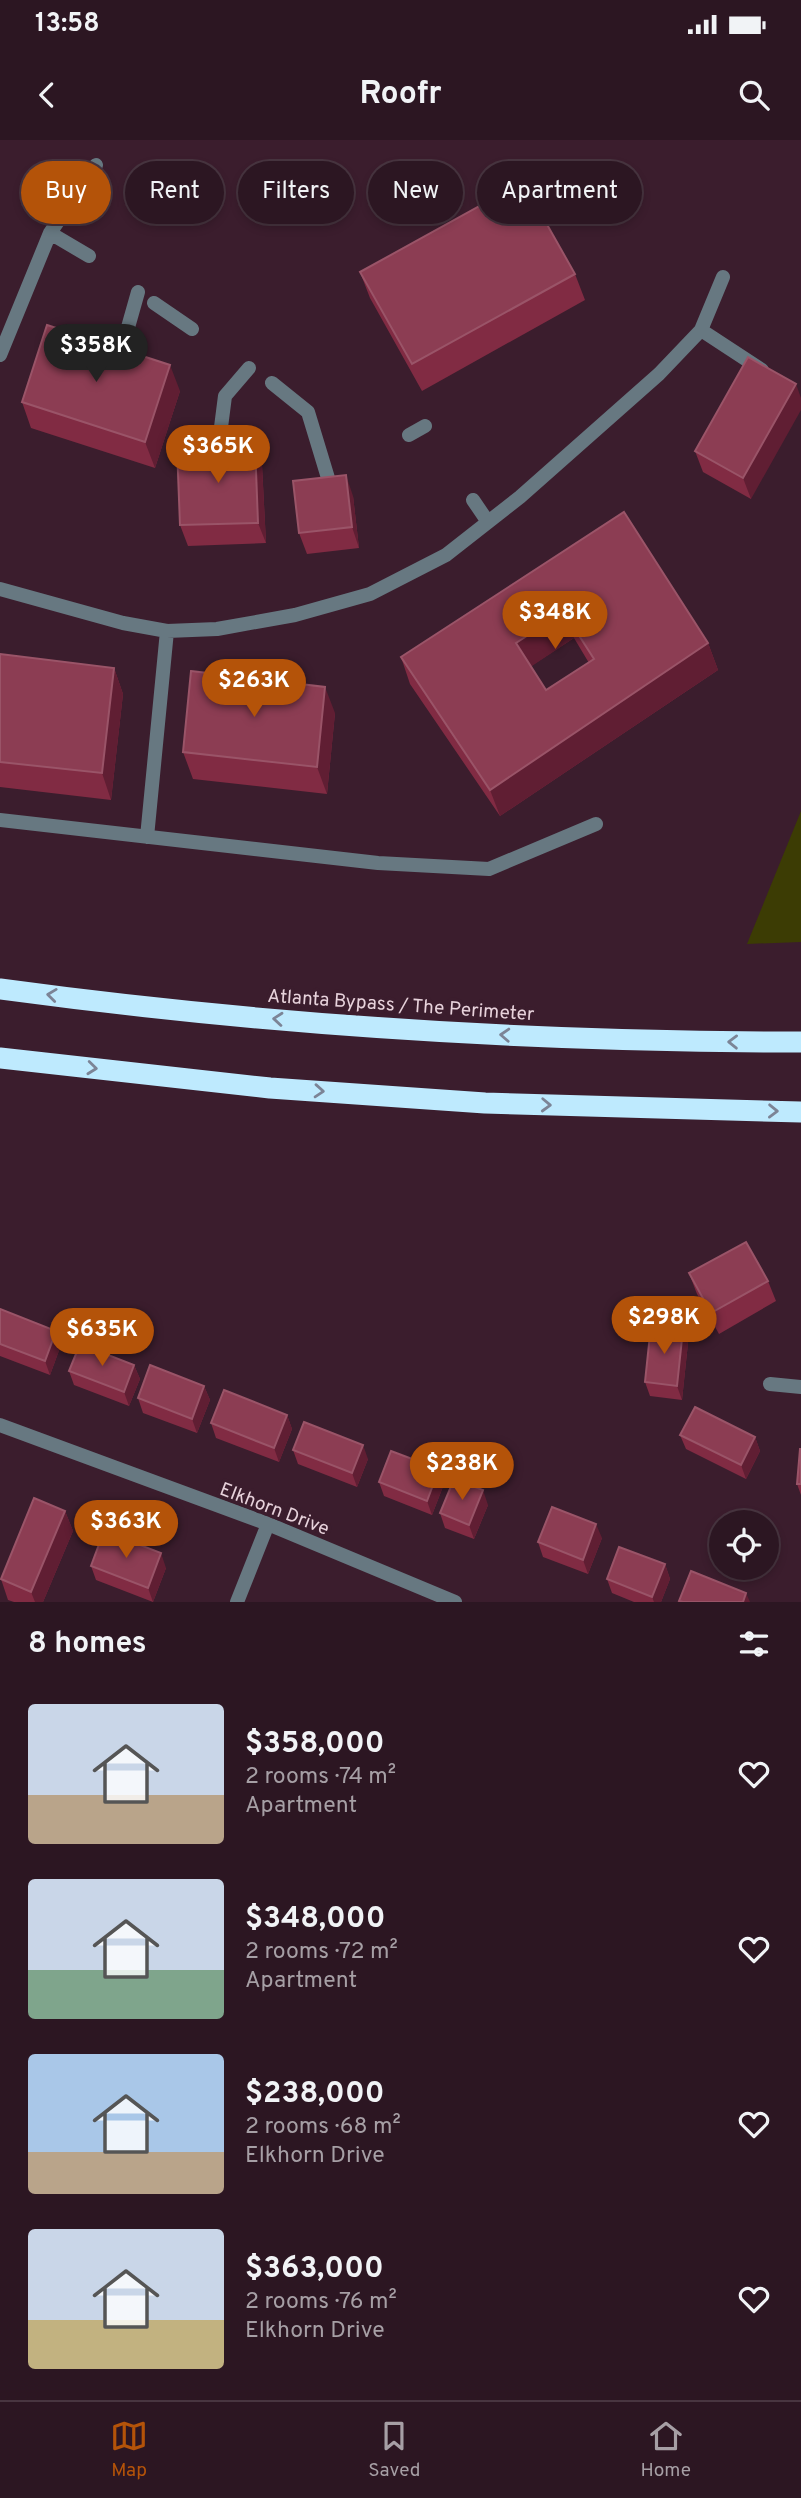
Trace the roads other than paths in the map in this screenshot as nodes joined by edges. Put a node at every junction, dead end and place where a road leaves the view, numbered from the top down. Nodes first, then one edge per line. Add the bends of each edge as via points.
1 (56, 224) edge
2 (50, 233) junction
3 (89, 256) dead end
4 (723, 276) dead end
5 (138, 292) dead end
6 (154, 303) dead end
7 (192, 329) dead end
8 (701, 330) junction
9 (123, 345) dead end
10 (0, 355) edge
11 (249, 368) dead end
12 (767, 374) edge
13 (272, 383) dead end
14 (425, 426) dead end
15 (220, 435) dead end
16 (410, 435) dead end
17 (328, 478) edge
18 (473, 500) dead end
19 (488, 522) junction
20 (0, 589) edge
21 (167, 631) junction
22 (0, 820) edge
23 (596, 824) dead end
24 (147, 836) junction
25 (0, 989) edge
26 (801, 1042) edge
27 (0, 1059) edge
28 (801, 1112) edge
29 (770, 1384) dead end
30 (801, 1387) edge
31 (0, 1425) edge
32 (268, 1524) junction
33 (237, 1602) edge
34 (455, 1602) edge

1 - 2 street
2 - 3 street
2 - 10 street
4 - 8 street
5 - 9 street
6 - 7 street
8 - 12 street
8 - 19 street via 659,374
11 - 15 street via 225,396
13 - 17 street via 308,412
14 - 16 street
18 - 19 street
19 - 21 street via 446,555 370,594 295,615 217,629
20 - 21 street
21 - 24 street
22 - 24 street
23 - 24 street via 489,869 378,863
26 -> 25 highway, Atlanta Bypass / The Perimeter via 416,1030
27 -> 28 highway via 271,1088 458,1101
29 - 30 street
31 - 32 street, Elkhorn Drive
32 - 33 street
32 - 34 street, Elkhorn Drive

